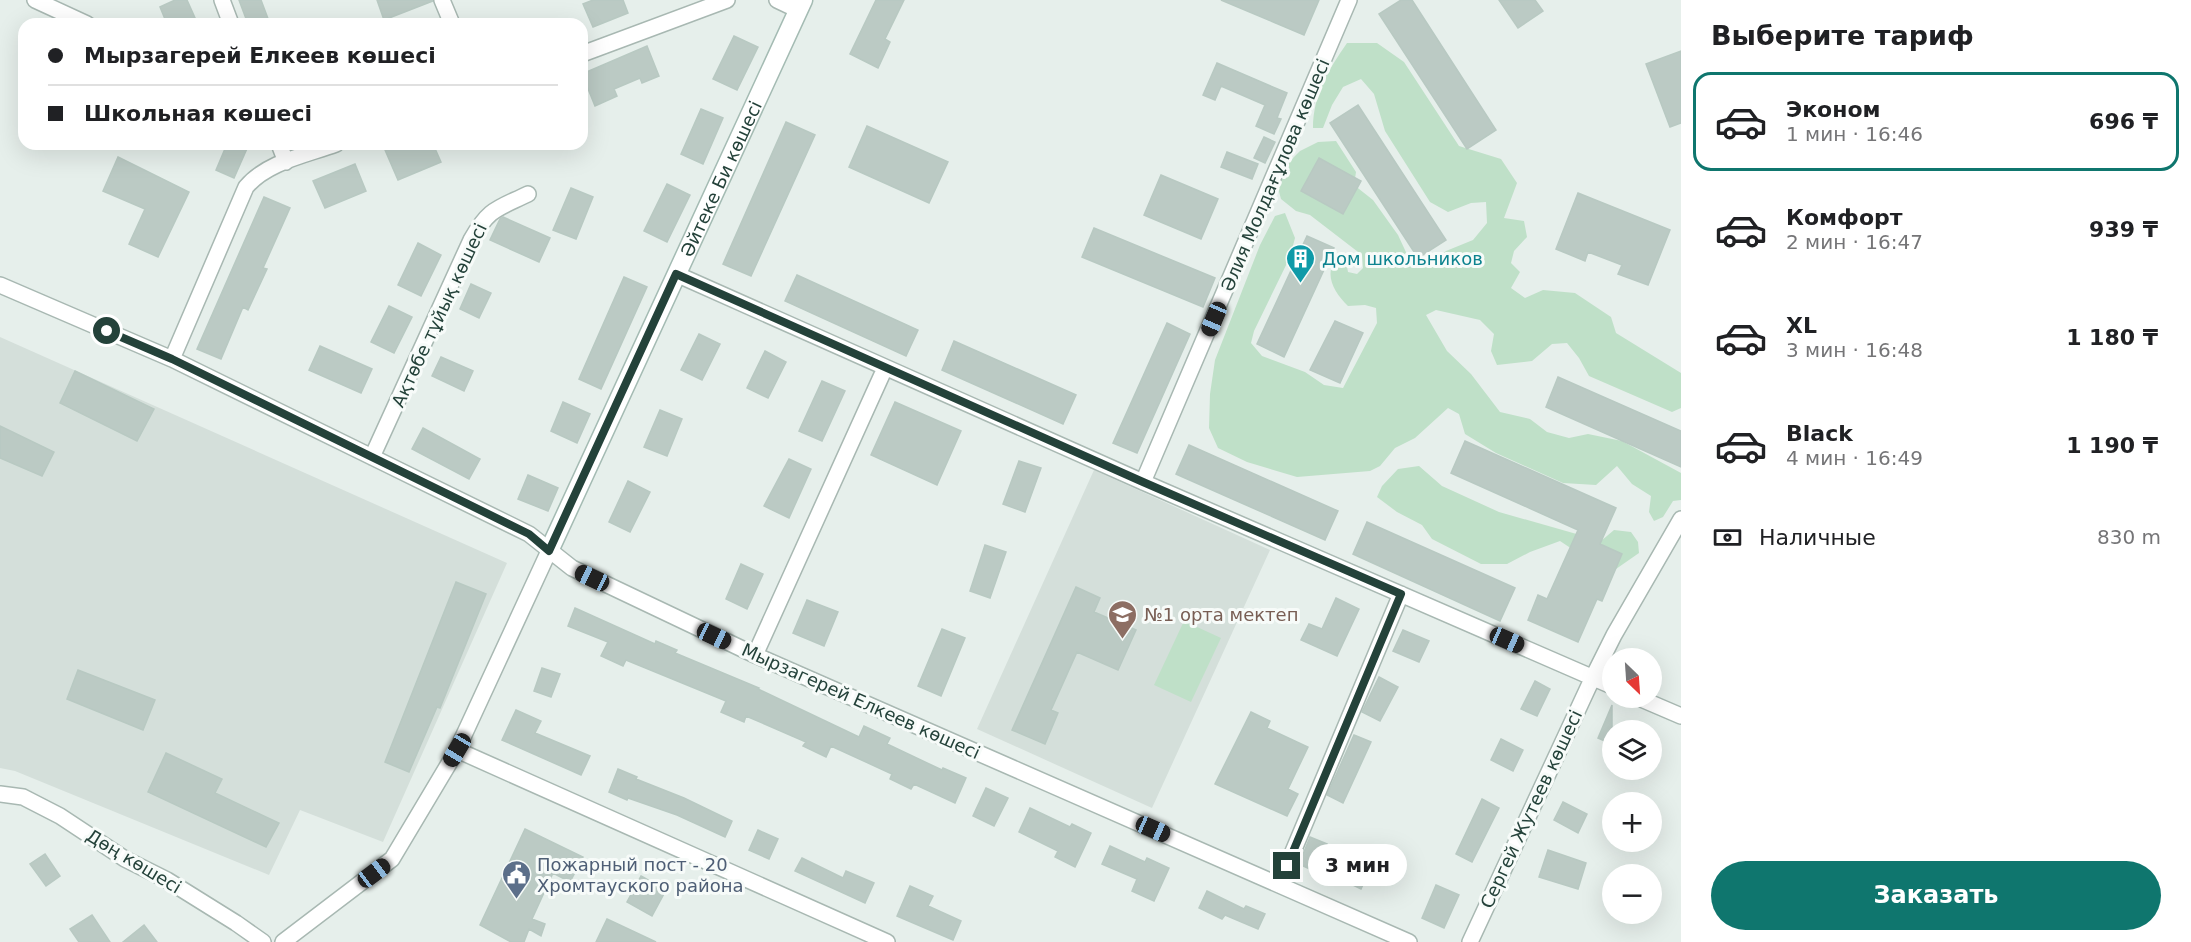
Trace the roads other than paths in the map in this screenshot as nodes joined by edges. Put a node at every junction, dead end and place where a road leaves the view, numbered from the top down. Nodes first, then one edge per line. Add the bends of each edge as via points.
1 (35, 0) edge
2 (222, 0) edge
3 (442, 0) edge
4 (727, 0) edge
5 (777, 0) edge
6 (1349, 0) edge
7 (800, 5) edge
8 (74, 18) edge
9 (229, 18) edge
10 (450, 18) edge
11 (588, 52) edge
12 (281, 150) edge
13 (319, 150) edge
14 (286, 162) junction
15 (528, 194) dead end
16 (676, 274) junction
17 (0, 285) edge
18 (172, 359) junction
19 (885, 368) junction
20 (372, 457) junction
21 (1143, 482) junction
22 (1681, 519) edge
23 (549, 551) junction
24 (1401, 594) junction
25 (755, 655) junction
26 (1593, 677) junction
27 (1602, 681) edge
28 (1662, 708) edge
29 (1681, 716) edge
30 (457, 750) junction
31 (0, 794) edge
32 (1279, 885) junction
33 (263, 942) edge
34 (283, 942) edge
35 (886, 942) edge
36 (1409, 942) edge
37 (1470, 942) edge

1 - 8 street
2 - 9 street
3 - 10 street
4 - 11 street
5 - 7 street
6 - 21 street, Әлия Молдағұлова көшесі
7 - 16 street, Әйтеке Би көшесі
12 - 14 street
13 - 14 street
14 - 18 street via 260,173 246,187
15 - 20 street, Ақтөбе тұйық көшесі via 490,212 482,220
16 - 19 street
16 - 23 street, Әйтеке Би көшесі
17 - 18 street, Мырзагерей Елкеев көшесі
18 - 20 street, Мырзагерей Елкеев көшесі
19 - 21 street
19 - 25 street
20 - 23 street, Мырзагерей Елкеев көшесі via 529,534
21 - 24 street
22 - 26 street, Сергей Жутеев көшесі
23 - 25 street, Мырзагерей Елкеев көшесі via 572,568
23 - 30 street, Әйтеке Би көшесі
24 - 26 street
24 - 32 street
25 - 32 street, Мырзагерей Елкеев көшесі
26 - 27 street
26 - 37 street, Сергей Жутеев көшесі
28 - 29 street
30 - 34 street, Әйтеке Би көшесі via 392,859
30 - 35 street
31 - 33 street, Дөң көшесі via 23,797 60,816
32 - 36 street, Мырзагерей Елкеев көшесі

